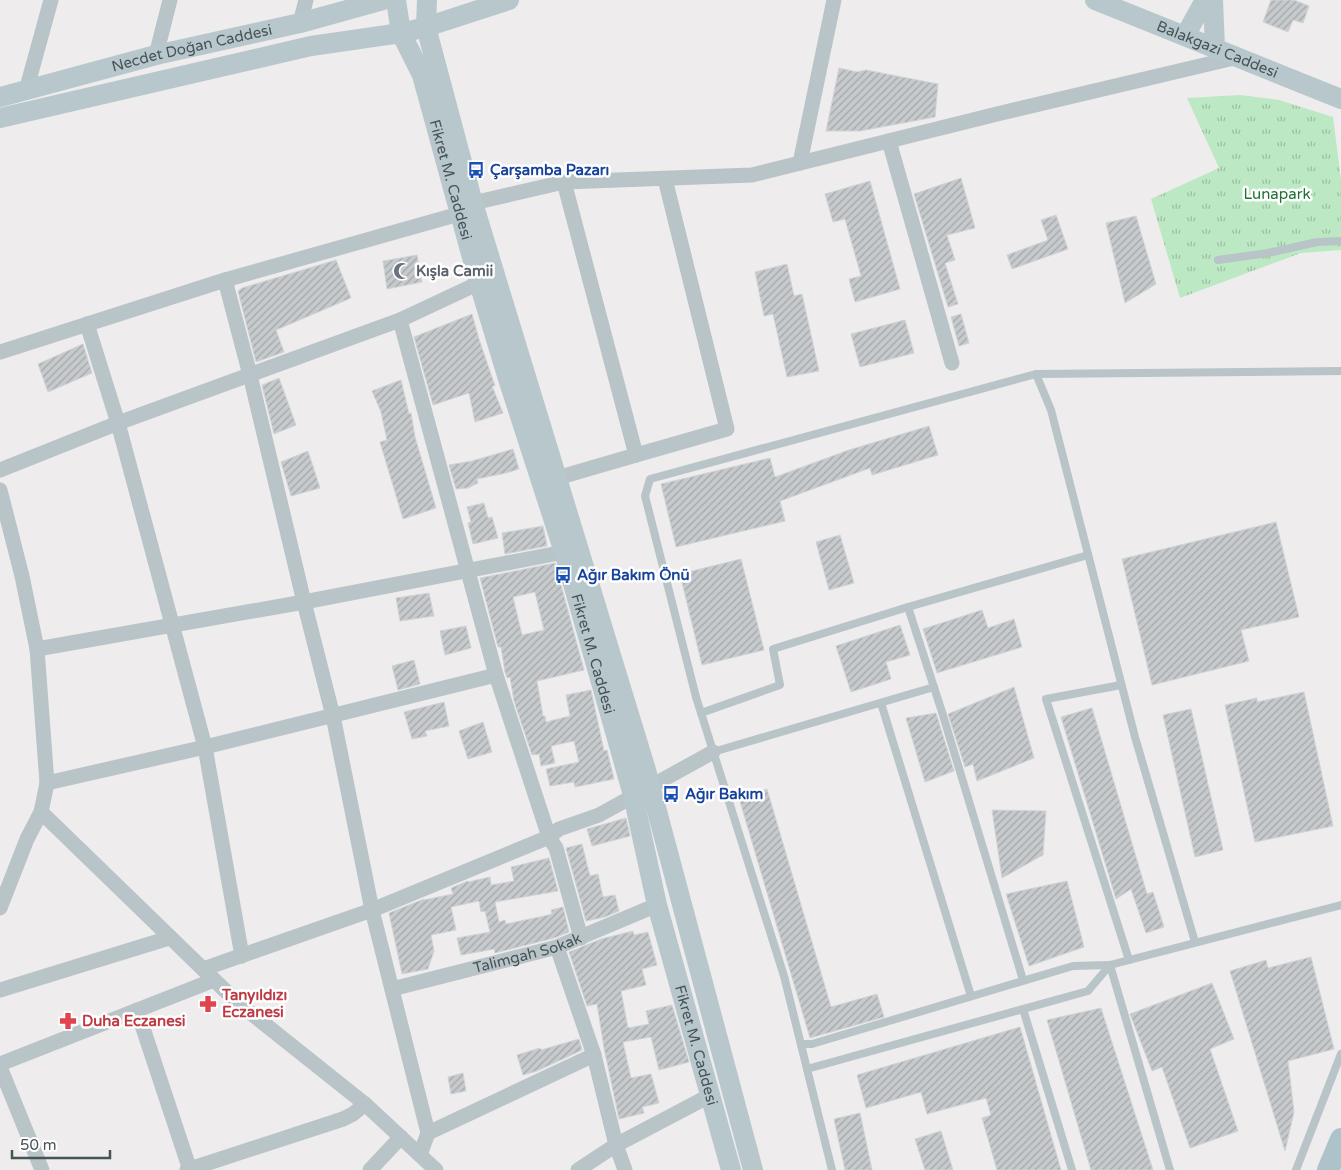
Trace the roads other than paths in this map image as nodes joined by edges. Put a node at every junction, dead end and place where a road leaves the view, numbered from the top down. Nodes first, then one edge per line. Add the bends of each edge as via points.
1 (51, 0) edge
2 (170, 0) edge
3 (306, 0) edge
4 (383, 0) edge
5 (396, 0) edge
6 (427, 0) edge
7 (509, 0) edge
8 (834, 0) edge
9 (1095, 0) edge
10 (1205, 0) edge
11 (1213, 0) edge
12 (300, 23) junction
13 (426, 27) junction
14 (401, 33) junction
15 (1185, 36) junction
16 (1215, 48) junction
17 (156, 55) junction
18 (1238, 57) junction
19 (26, 91) junction
20 (0, 97) edge
21 (1341, 99) edge
22 (0, 118) edge
23 (889, 141) junction
24 (800, 163) junction
25 (665, 179) junction
26 (564, 182) junction
27 (466, 208) junction
28 (1341, 241) edge
29 (1218, 260) dead end
30 (225, 280) junction
31 (479, 283) junction
32 (400, 320) junction
33 (87, 324) junction
34 (0, 352) edge
35 (952, 363) dead end
36 (1341, 371) edge
37 (1036, 374) junction
38 (250, 375) junction
39 (118, 423) junction
40 (636, 455) junction
41 (0, 470) edge
42 (557, 478) junction
43 (0, 490) edge
44 (564, 552) junction
45 (1088, 555) junction
46 (468, 569) junction
47 (304, 602) junction
48 (908, 606) junction
49 (172, 625) junction
50 (37, 649) junction
51 (496, 675) junction
52 (1121, 685) junction
53 (934, 687) junction
54 (882, 703) junction
55 (700, 713) junction
56 (333, 716) junction
57 (205, 747) junction
58 (713, 752) junction
59 (47, 783) junction
60 (642, 791) junction
61 (41, 812) junction
62 (549, 837) junction
63 (657, 905) junction
64 (1341, 905) edge
65 (0, 908) edge
66 (372, 910) junction
67 (170, 938) junction
68 (581, 938) junction
69 (1196, 942) junction
70 (557, 947) junction
71 (242, 956) junction
72 (1130, 960) junction
73 (1110, 965) junction
74 (202, 969) junction
75 (214, 980) junction
76 (1023, 980) junction
77 (392, 989) junction
78 (0, 990) edge
79 (971, 996) junction
80 (1023, 1009) junction
81 (137, 1010) junction
82 (801, 1044) junction
83 (1341, 1054) edge
84 (594, 1055) junction
85 (0, 1066) edge
86 (807, 1069) junction
87 (711, 1095) junction
88 (365, 1104) junction
89 (428, 1133) junction
90 (401, 1136) junction
91 (1341, 1139) edge
92 (616, 1145) junction
93 (420, 1155) junction
94 (42, 1170) edge
95 (189, 1170) edge
96 (370, 1170) edge
97 (436, 1170) edge
98 (578, 1170) edge
99 (625, 1170) edge
100 (731, 1170) edge
101 (753, 1170) edge
102 (832, 1170) edge
103 (1072, 1170) edge
104 (1170, 1170) edge
105 (1296, 1170) edge
106 (1328, 1170) edge

1 - 19 street
2 - 17 street
3 - 12 street
4 - 12 main road, Necdet Doğan Caddesi
5 - 14 main road, Fikret M. Caddesi
6 - 13 main road
7 - 13 main road
8 - 24 street
9 - 15 main road, Balakgazi Caddesi
10 - 15 main road
11 - 16 main road
12 - 17 main road, Necdet Doğan Caddesi
13 - 14 main road
13 - 27 main road
14 - 22 main road via 311,46
14 - 27 main road, Fikret M. Caddesi via 422,75
15 - 16 main road, Balakgazi Caddesi
16 - 18 main road, Balakgazi Caddesi
17 - 19 main road, Necdet Doğan Caddesi
18 - 21 main road, Balakgazi Caddesi
18 - 23 street
19 - 20 main road, Necdet Doğan Caddesi
23 - 24 street
23 - 35 street
24 - 25 street via 752,176
25 - 26 street
25 - 40 street via 727,429
26 - 27 street
26 - 40 street
27 - 30 street
27 - 31 main road, Fikret M. Caddesi
27 - 42 main road
28 - 29 lane via 1317,242
30 - 33 street
30 - 38 street
31 - 32 street
31 - 44 main road, Fikret M. Caddesi
32 - 38 street
32 - 46 street
33 - 34 street
33 - 39 street
36 - 37 lane
37 - 45 lane via 1051,410
37 - 55 lane via 650,479 645,496
38 - 39 street
38 - 47 street
39 - 41 street
39 - 49 street
40 - 42 street
42 - 60 main road
43 - 50 street
44 - 46 street
44 - 60 main road, Fikret M. Caddesi
45 - 48 lane
45 - 52 lane
46 - 47 street
46 - 51 street
47 - 49 street
47 - 56 street
48 - 53 lane
48 - 55 lane via 773,649 780,685
49 - 50 street
49 - 57 street
50 - 59 street
51 - 56 street
51 - 62 street
52 - 69 lane
52 - 72 lane via 1046,699
53 - 54 lane
53 - 76 lane
54 - 58 lane
54 - 79 lane
55 - 58 lane
56 - 57 street
56 - 66 street
57 - 59 street
57 - 71 street
58 - 60 street
58 - 82 lane via 784,976
59 - 61 street
60 - 62 street via 599,815 559,829
60 - 63 main road, Fikret M. Caddesi
60 - 101 main road
61 - 65 street
61 - 67 street
62 - 66 street
62 - 68 street via 556,848
63 - 68 street, Talimgah Sokak
63 - 87 main road, Fikret M. Caddesi
64 - 69 lane
66 - 71 street
66 - 77 street
67 - 74 street
67 - 78 street
68 - 70 street, Talimgah Sokak
69 - 72 lane
70 - 77 street, Talimgah Sokak
70 - 84 street
71 - 74 street
72 - 73 lane
73 - 76 lane via 1073,966
73 - 80 lane via 1088,991
73 - 104 lane
74 - 75 street
75 - 81 street
75 - 88 street
76 - 79 lane
77 - 89 street
79 - 82 lane via 812,1044
80 - 86 lane
80 - 103 lane
81 - 85 street
81 - 95 street
82 - 86 lane
83 - 105 lane
84 - 89 street
84 - 92 street
85 - 94 street
86 - 102 lane
87 - 92 street
87 - 100 main road, Fikret M. Caddesi
88 - 90 street
88 - 95 street via 343,1119
89 - 93 street
90 - 93 street
90 - 96 street
91 - 106 main road
92 - 98 street
92 - 99 street
93 - 97 street

